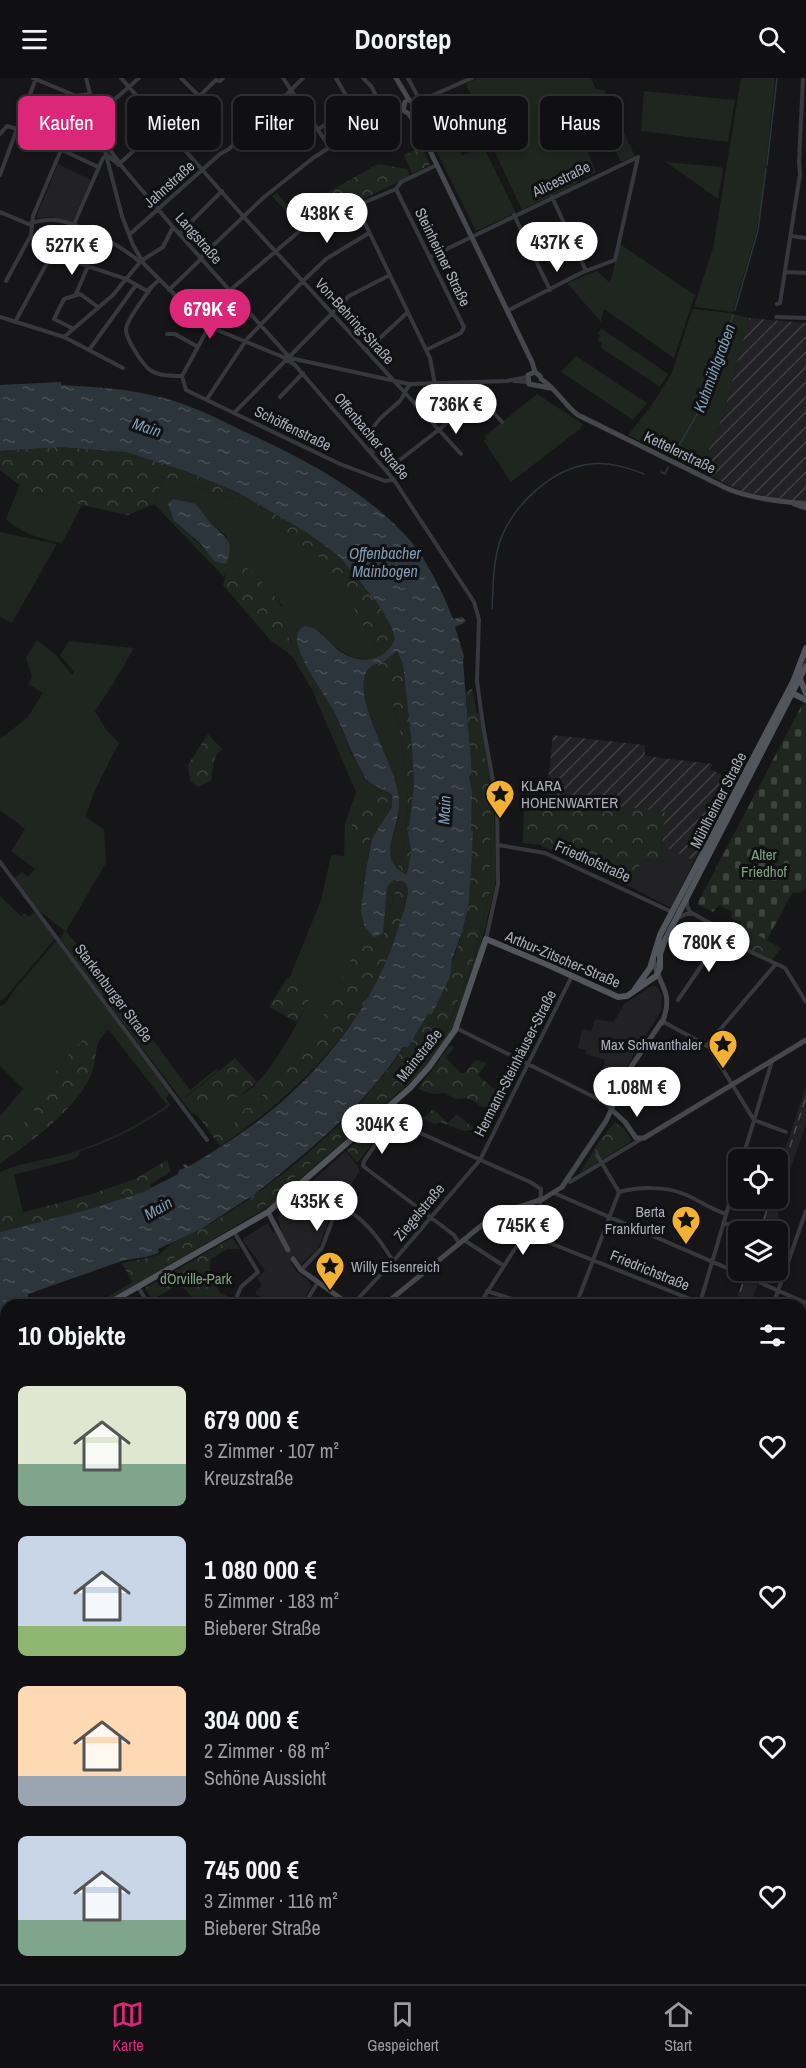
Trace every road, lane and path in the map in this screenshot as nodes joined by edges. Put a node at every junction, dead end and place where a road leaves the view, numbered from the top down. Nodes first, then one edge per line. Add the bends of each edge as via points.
1 (86, 78) edge
2 (121, 78) edge
3 (139, 78) edge
4 (181, 78) edge
5 (223, 78) edge
6 (283, 78) edge
7 (303, 78) edge
8 (336, 78) edge
9 (363, 78) edge
10 (396, 78) edge
11 (408, 78) edge
12 (472, 78) edge
13 (803, 78) edge
14 (35, 79) edge
15 (411, 84) junction
16 (129, 87) junction
17 (401, 88) junction
18 (291, 90) junction
19 (90, 94) joint
20 (29, 96) edge
21 (137, 96) edge
22 (199, 96) joint
23 (347, 96) edge
24 (377, 96) edge
25 (115, 99) edge
26 (410, 106) junction
27 (400, 112) edge
28 (326, 124) edge
29 (18, 129) joint
30 (318, 129) junction
31 (0, 134) edge
32 (326, 142) edge
33 (61, 150) joint
34 (104, 150) edge
35 (109, 150) edge
36 (136, 150) edge
37 (186, 150) edge
38 (327, 150) edge
39 (105, 156) junction
40 (120, 164) junction
41 (437, 165) junction
42 (98, 167) junction
43 (203, 170) junction
44 (803, 170) edge
45 (0, 175) edge
46 (396, 189) junction
47 (222, 191) junction
48 (552, 197) junction
49 (355, 206) junction
50 (159, 210) junction
51 (0, 212) edge
52 (514, 215) junction
53 (243, 216) junction
54 (31, 224) junction
55 (73, 226) junction
56 (173, 227) junction
57 (369, 233) junction
58 (179, 234) junction
59 (31, 235) junction
60 (129, 235) junction
61 (471, 236) junction
62 (791, 236) junction
63 (806, 238) edge
64 (275, 251) junction
65 (53, 252) junction
66 (430, 257) junction
67 (201, 258) junction
68 (141, 261) junction
69 (88, 266) junction
70 (586, 271) junction
71 (785, 272) junction
72 (806, 273) edge
73 (390, 275) junction
74 (126, 279) junction
75 (159, 280) junction
76 (6, 281) dead end
77 (303, 282) junction
78 (136, 285) junction
79 (151, 288) junction
80 (169, 290) junction
81 (229, 290) junction
82 (550, 290) junction
83 (75, 295) junction
84 (777, 304) dead end
85 (99, 307) junction
86 (507, 311) junction
87 (408, 312) junction
88 (332, 313) junction
89 (0, 317) edge
90 (776, 317) dead end
91 (806, 318) edge
92 (15, 322) junction
93 (260, 326) junction
94 (208, 327) junction
95 (72, 328) junction
96 (167, 334) dead end
97 (64, 337) junction
98 (245, 342) junction
99 (198, 347) junction
100 (279, 348) junction
101 (88, 350) junction
102 (426, 350) junction
103 (366, 351) junction
104 (277, 355) junction
105 (288, 358) junction
106 (314, 364) junction
107 (123, 368) dead end
108 (302, 373) junction
109 (182, 376) junction
110 (530, 376) junction
111 (393, 381) junction
112 (477, 382) junction
113 (540, 382) junction
114 (418, 384) junction
115 (435, 384) junction
116 (403, 392) junction
117 (477, 394) junction
118 (280, 397) dead end
119 (207, 399) junction
120 (234, 413) junction
121 (502, 422) dead end
122 (438, 430) junction
123 (372, 431) junction
124 (357, 434) junction
125 (461, 454) dead end
126 (374, 456) junction
127 (387, 470) junction
128 (394, 480) junction
129 (806, 506) edge
130 (806, 648) edge
131 (806, 666) edge
132 (477, 675) joint
133 (800, 679) junction
134 (791, 692) junction
135 (806, 696) edge
136 (498, 844) junction
137 (0, 862) edge
138 (689, 894) junction
139 (673, 912) junction
140 (693, 915) junction
141 (676, 919) junction
142 (723, 934) junction
143 (486, 939) junction
144 (652, 960) junction
145 (775, 965) junction
146 (647, 973) junction
147 (658, 973) junction
148 (572, 976) junction
149 (630, 994) junction
150 (678, 1000) dead end
151 (806, 1002) edge
152 (662, 1021) junction
153 (456, 1028) junction
154 (806, 1040) edge
155 (707, 1045) junction
156 (772, 1060) junction
157 (528, 1064) junction
158 (733, 1084) junction
159 (612, 1110) junction
160 (380, 1115) junction
161 (754, 1120) junction
162 (392, 1121) junction
163 (786, 1132) dead end
164 (644, 1137) junction
165 (207, 1140) dead end
166 (745, 1149) edge
167 (597, 1155) dead end
168 (480, 1160) junction
169 (602, 1163) junction
170 (568, 1182) junction
171 (562, 1187) junction
172 (622, 1192) junction
173 (554, 1193) junction
174 (561, 1196) junction
175 (540, 1200) junction
176 (728, 1207) edge
177 (806, 1211) edge
178 (268, 1212) junction
179 (726, 1214) junction
180 (609, 1216) junction
181 (429, 1218) junction
182 (723, 1224) junction
183 (728, 1224) edge
184 (804, 1225) edge
185 (234, 1231) junction
186 (525, 1233) junction
187 (461, 1241) junction
188 (288, 1250) dead end
189 (293, 1259) dead end
190 (592, 1260) junction
191 (393, 1261) junction
192 (712, 1261) junction
193 (504, 1266) junction
194 (728, 1268) edge
195 (301, 1270) junction
196 (318, 1282) junction
197 (761, 1282) tunnel mouth
198 (138, 1287) junction
199 (778, 1290) junction
200 (488, 1291) junction
201 (117, 1299) edge
202 (145, 1299) edge
203 (236, 1299) edge
204 (308, 1299) edge
205 (342, 1299) edge
206 (357, 1299) edge
207 (391, 1299) edge
208 (483, 1299) edge
209 (513, 1299) edge
210 (578, 1299) edge
211 (687, 1299) edge
212 (701, 1299) edge
213 (775, 1299) edge
214 (797, 1299) edge

1 - 19 street
2 - 16 street, Von-Behring-Straße
3 - 16 street
4 - 22 street
5 - 22 street
6 - 18 street
7 - 18 street, Jahnstraße
8 - 23 street
9 - 24 street
10 - 17 street
11 - 15 street
12 - 26 street
13 - 44 street via 798,162
14 - 19 street via 77,96
14 - 20 street
15 - 17 street
15 - 26 street
16 - 21 street, Von-Behring-Straße
16 - 25 street
17 - 26 street
18 - 30 street
18 - 43 street, Jahnstraße
26 - 27 street
26 - 41 street
28 - 30 street
29 - 31 street via 7,126
29 - 45 street
30 - 32 street
33 - 42 street
33 - 54 street
34 - 39 street
35 - 40 street, Langstraße
36 - 40 street
37 - 43 street, Von-Behring-Straße
38 - 53 street
39 - 40 street
39 - 42 street
39 - 60 street
40 - 50 street, Langstraße
41 - 46 street via 401,182
41 - 61 street
42 - 55 street
43 - 47 street, Von-Behring-Straße
43 - 50 street, Jahnstraße
44 - 62 street
46 - 49 street
46 - 66 street, Steinheimer Straße
47 - 53 street, Von-Behring-Straße
47 - 58 street
48 - 52 street, Alicestraße
48 - 70 street
48 - 70 street, Alicestraße via 638,157 615,260
49 - 57 street
49 - 64 street via 346,205 313,221
50 - 56 street, Langstraße
50 - 60 street, Jahnstraße
51 - 54 street
52 - 61 street, Alicestraße
52 - 82 street
53 - 64 street, Von-Behring-Straße
53 - 67 street
54 - 55 street via 53,219
54 - 59 street
55 - 68 street via 104,238
56 - 58 street, Langstraße
56 - 68 street via 163,247
57 - 73 street
57 - 77 street via 326,259
58 - 67 street, Langstraße
59 - 65 street via 33,241
59 - 76 street
60 - 68 street
61 - 66 street, Alicestraße
61 - 86 street
62 - 63 street
62 - 71 street
64 - 77 street, Von-Behring-Straße
64 - 81 street
65 - 69 street
65 - 92 street
66 - 102 street, Steinheimer Straße via 464,328
67 - 80 street
67 - 81 street, Langstraße
68 - 74 street
68 - 75 street, Offenbacher Straße
69 - 74 street
69 - 83 street
70 - 82 street
71 - 72 street
71 - 84 street
73 - 87 street
73 - 88 street via 350,294
74 - 78 street
74 - 85 street
75 - 79 street
75 - 80 street, Offenbacher Straße
77 - 88 street, Von-Behring-Straße
77 - 93 street
78 - 79 street via 145,291
78 - 101 street
79 - 109 street via 126,334 150,370
80 - 94 street, Offenbacher Straße
81 - 93 street, Langstraße
81 - 94 street
82 - 86 street
83 - 85 street via 83,295
83 - 95 street via 64,298 54,317
85 - 95 street
86 - 110 street via 528,355
87 - 102 street
87 - 103 street
88 - 103 street, Von-Behring-Straße
88 - 105 street
89 - 92 street
90 - 91 street
92 - 97 street
93 - 98 street
93 - 100 street, Langstraße
94 - 98 street, Offenbacher Straße
94 - 99 street
95 - 97 street
96 - 99 street via 176,334
97 - 101 street
98 - 104 street, Offenbacher Straße
98 - 119 street
99 - 109 street
100 - 104 street
100 - 105 street, Langstraße
101 - 107 street
102 - 115 street
103 - 111 street, Von-Behring-Straße
104 - 105 street, Offenbacher Straße
105 - 106 street, Kettelerstraße
105 - 108 street, Offenbacher Straße
105 - 120 street
106 - 108 street via 303,364
106 - 111 street, Kettelerstraße
108 - 118 street
108 - 124 street, Offenbacher Straße
109 - 119 street, Schöffenstraße via 185,388
110 - 112 street, Kettelerstraße
110 - 113 street, Kettelerstraße via 538,374
110 - 113 street, Kettelerstraße via 532,386
111 - 114 street, Kettelerstraße
111 - 116 street, Von-Behring-Straße
112 - 115 street, Kettelerstraße
112 - 117 street
113 - 129 street, Kettelerstraße via 556,391 578,415 726,488
114 - 115 street, Kettelerstraße
114 - 116 street
116 - 122 street, Von-Behring-Straße
116 - 123 street
117 - 121 street
117 - 122 street
119 - 120 street, Schöffenstraße
120 - 128 street, Schöffenstraße via 350,468 387,482
122 - 125 street, Von-Behring-Straße
122 - 127 street
123 - 124 street via 365,437
123 - 126 street
124 - 126 street, Offenbacher Straße
126 - 127 street, Offenbacher Straße
127 - 128 street, Offenbacher Straße
128 - 132 street, Offenbacher Straße via 477,607
130 - 134 main road, Mühlheimer Straße
131 - 133 main road, Mühlheimer Straße
132 - 136 street, Mainstraße via 497,795
133 - 134 main road, Mühlheimer Straße
133 - 135 main road
134 - 135 main road
134 - 138 main road, Mühlheimer Straße
134 - 139 main road, Mühlheimer Straße
136 - 139 street, Friedhofstraße via 545,853
136 - 143 street, Mainstraße via 498,888
137 - 165 street, Starkenburger Straße
138 - 140 street via 687,906
138 - 141 main road, Mühlheimer Straße
139 - 144 main road, Mühlheimer Straße
140 - 141 street
140 - 142 street
141 - 147 main road, Mühlheimer Straße via 662,948
142 - 145 street via 728,941
142 - 150 street
143 - 148 main road, Arthur-Zitscher-Straße
143 - 153 main road, Mainstraße
144 - 146 main road, Arthur-Zitscher-Straße
144 - 147 street
145 - 151 street via 786,969
145 - 155 street
146 - 147 street
146 - 149 main road, Arthur-Zitscher-Straße
147 - 149 main road, Arthur-Zitscher-Straße
147 - 152 street via 668,1001
148 - 149 main road, Arthur-Zitscher-Straße via 614,997
148 - 157 street, Hermann-Steinhäuser-Straße
152 - 155 street
152 - 159 street
153 - 157 street
153 - 160 main road, Mainstraße via 425,1072
154 - 156 street
155 - 158 street
156 - 158 street
156 - 161 street
157 - 159 street via 604,1102
157 - 168 street, Hermann-Steinhäuser-Straße
158 - 161 street
158 - 164 street
159 - 164 street via 636,1138
159 - 170 street
160 - 162 street
160 - 178 main road, Mainstraße
161 - 163 street
161 - 166 street
162 - 168 street
162 - 181 street via 363,1163
164 - 169 street
167 - 169 street
168 - 175 street via 537,1186
168 - 181 street, Ziegelstraße
169 - 170 street
169 - 172 street
170 - 171 street
171 - 173 street
171 - 174 street
172 - 179 street via 673,1190
172 - 180 street
173 - 174 street
173 - 175 street
174 - 180 street
175 - 186 street via 539,1210
175 - 187 street via 500,1214
176 - 179 street
177 - 184 street
178 - 185 main road, Mainstraße
178 - 188 street
179 - 182 street
180 - 190 street
180 - 192 street
181 - 187 street
181 - 191 street, Ziegelstraße
182 - 183 street
182 - 192 street
184 - 199 street
185 - 198 main road, Mainstraße
185 - 203 street via 258,1269
186 - 190 street, Friedrichstraße
186 - 193 street
187 - 193 street
187 - 207 street
189 - 195 street
190 - 210 street
190 - 211 street, Friedrichstraße
191 - 195 street via 371,1230 339,1205 321,1250
191 - 206 street, Ziegelstraße
192 - 194 street
192 - 212 street
193 - 200 street
195 - 196 street
196 - 204 street
196 - 205 street
197 - 199 street
198 - 201 main road, Mainstraße
198 - 202 street
199 - 213 street
199 - 214 street
200 - 208 street
200 - 209 street

